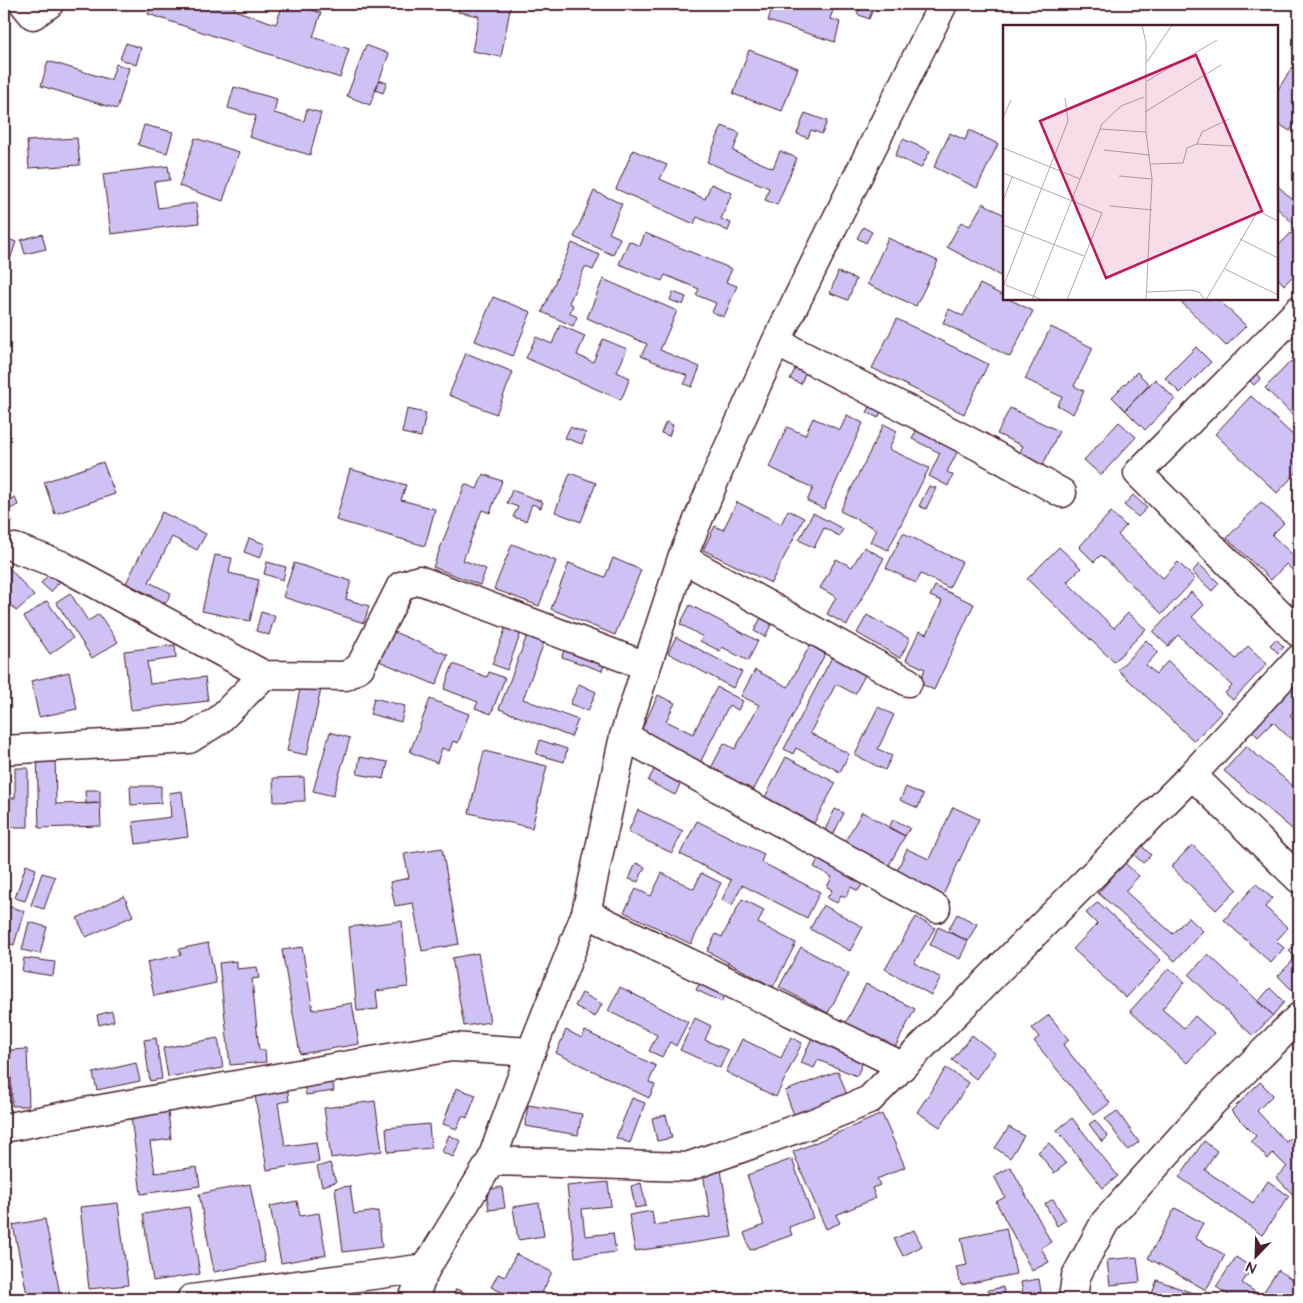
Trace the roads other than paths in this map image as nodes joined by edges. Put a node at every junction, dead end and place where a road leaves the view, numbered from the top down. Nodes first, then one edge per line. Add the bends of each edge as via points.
1 (24, 4) edge
2 (49, 4) edge
3 (943, 4) edge
4 (1299, 310) edge
5 (776, 342) junction
6 (1062, 493) dead end
7 (15, 548) dead end
8 (682, 558) junction
9 (1299, 633) edge
10 (1299, 659) edge
11 (646, 666) junction
12 (264, 675) junction
13 (908, 682) dead end
14 (624, 736) junction
15 (4, 750) edge
16 (1192, 775) junction
17 (1299, 879) edge
18 (936, 908) dead end
19 (586, 913) junction
20 (1299, 1017) edge
21 (531, 1052) junction
22 (902, 1066) junction
23 (4, 1128) edge
24 (491, 1161) junction
25 (426, 1268) junction
26 (191, 1299) edge
27 (414, 1299) edge
28 (1073, 1299) edge

1 - 2 street via 33,15
3 - 5 street
4 - 9 street via 1138,473
5 - 6 street
5 - 8 street
7 - 12 street via 60,564
8 - 11 street
8 - 13 street
10 - 16 street
11 - 12 street via 419,580 401,586 360,667 346,676
11 - 14 street
12 - 15 street via 218,721 189,739
14 - 18 street
14 - 19 street
16 - 17 street
16 - 22 street
19 - 21 street
19 - 22 street
20 - 28 street via 1212,1103 1104,1222 1076,1276
21 - 23 street via 451,1047
21 - 24 street
22 - 24 street via 868,1100 687,1167
24 - 25 street
25 - 26 street
25 - 27 street

